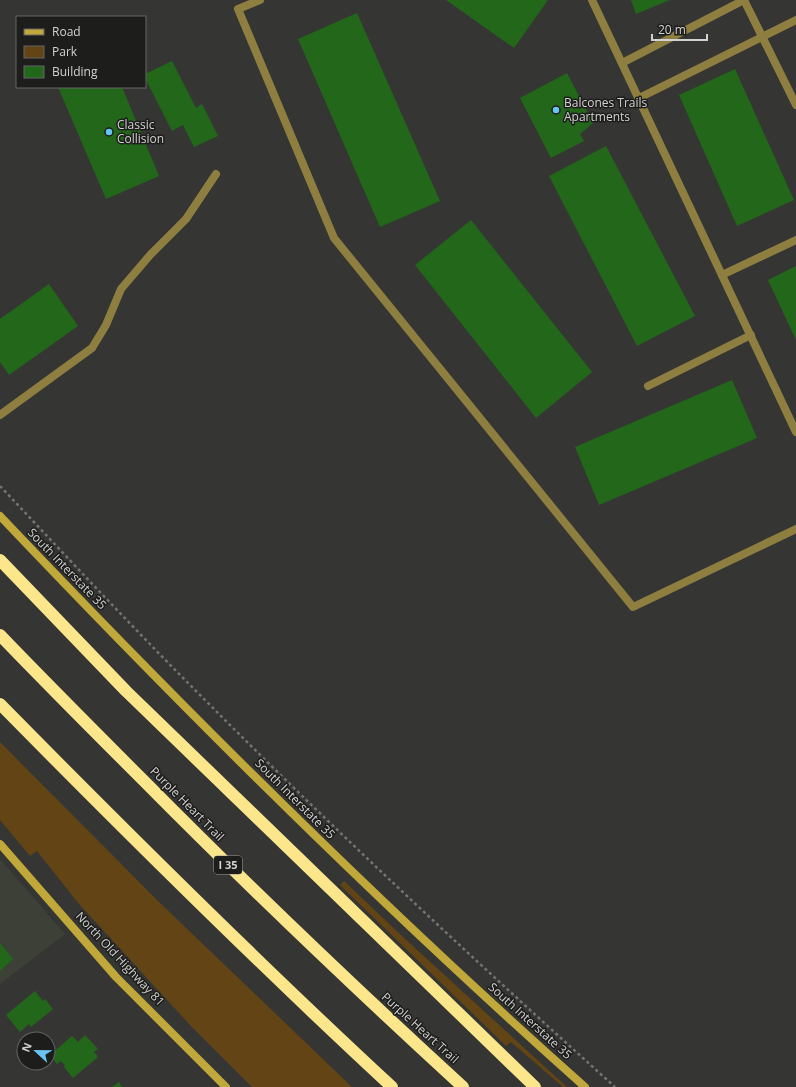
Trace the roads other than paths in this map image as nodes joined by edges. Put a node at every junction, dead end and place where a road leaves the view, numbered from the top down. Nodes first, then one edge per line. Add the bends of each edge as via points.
1 (260, 0) edge
2 (592, 0) edge
3 (744, 0) edge
4 (796, 20) edge
5 (762, 37) junction
6 (622, 62) junction
7 (638, 98) junction
8 (796, 105) edge
9 (216, 174) dead end
10 (796, 240) edge
11 (722, 275) junction
12 (751, 335) junction
13 (648, 386) dead end
14 (2, 410) edge
15 (796, 432) edge
16 (0, 516) edge
17 (796, 529) edge
18 (0, 560) edge
19 (0, 634) edge
20 (0, 704) edge
21 (0, 844) edge
22 (226, 1087) edge
23 (392, 1087) edge
24 (464, 1087) edge
25 (534, 1087) edge
26 (585, 1087) edge

1 - 17 street via 238,9 334,238 633,607
2 - 6 street
3 - 5 street
3 - 6 street
4 - 5 street
5 - 7 street
5 - 8 street
6 - 7 street
7 - 11 street
9 - 14 street via 186,219 121,289 92,348
10 - 11 street
11 - 12 street
12 - 13 street
12 - 15 street
16 - 26 main road, South Interstate 35 via 176,698 374,894
18 - 25 highway via 126,691
19 - 24 highway, Purple Heart Trail / I 35 via 204,841 374,1006
20 - 23 highway via 189,894 310,1012
21 - 22 main road, North Old Highway 81 via 116,977

